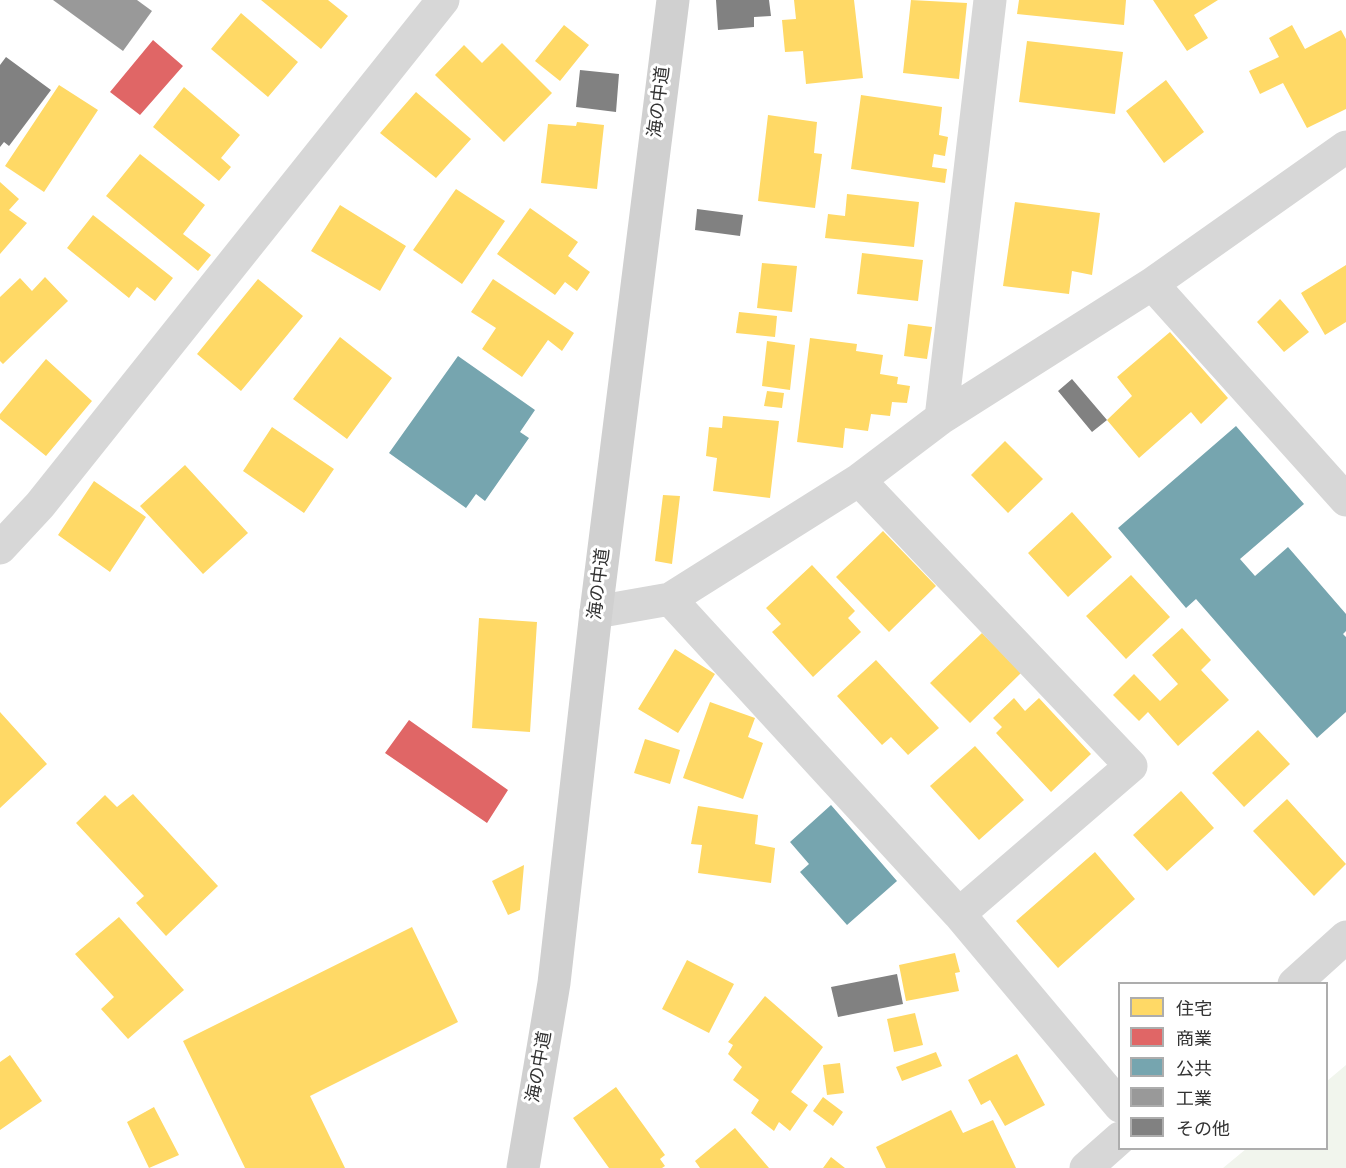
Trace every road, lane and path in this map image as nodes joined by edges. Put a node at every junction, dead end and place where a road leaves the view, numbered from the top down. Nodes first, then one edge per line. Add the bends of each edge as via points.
1 (443, 0) edge
2 (673, 0) edge
3 (990, 0) edge
4 (1346, 147) edge
5 (1152, 284) junction
6 (941, 418) junction
7 (859, 480) junction
8 (1346, 500) edge
9 (0, 548) edge
10 (670, 599) junction
11 (596, 612) junction
12 (959, 914) junction
13 (1346, 937) edge
14 (1296, 982) edge
15 (1118, 1105) edge
16 (1118, 1139) edge
17 (523, 1168) edge
18 (1086, 1168) edge

1 - 9 street via 40,505
2 - 11 street, 海の中道
3 - 6 street
4 - 5 street
5 - 6 street
5 - 8 street
6 - 7 street
7 - 10 street
7 - 12 street via 1131,766
10 - 11 street
10 - 12 street
11 - 17 street, 海の中道 via 554,983
12 - 15 street
13 - 14 street
16 - 18 street

